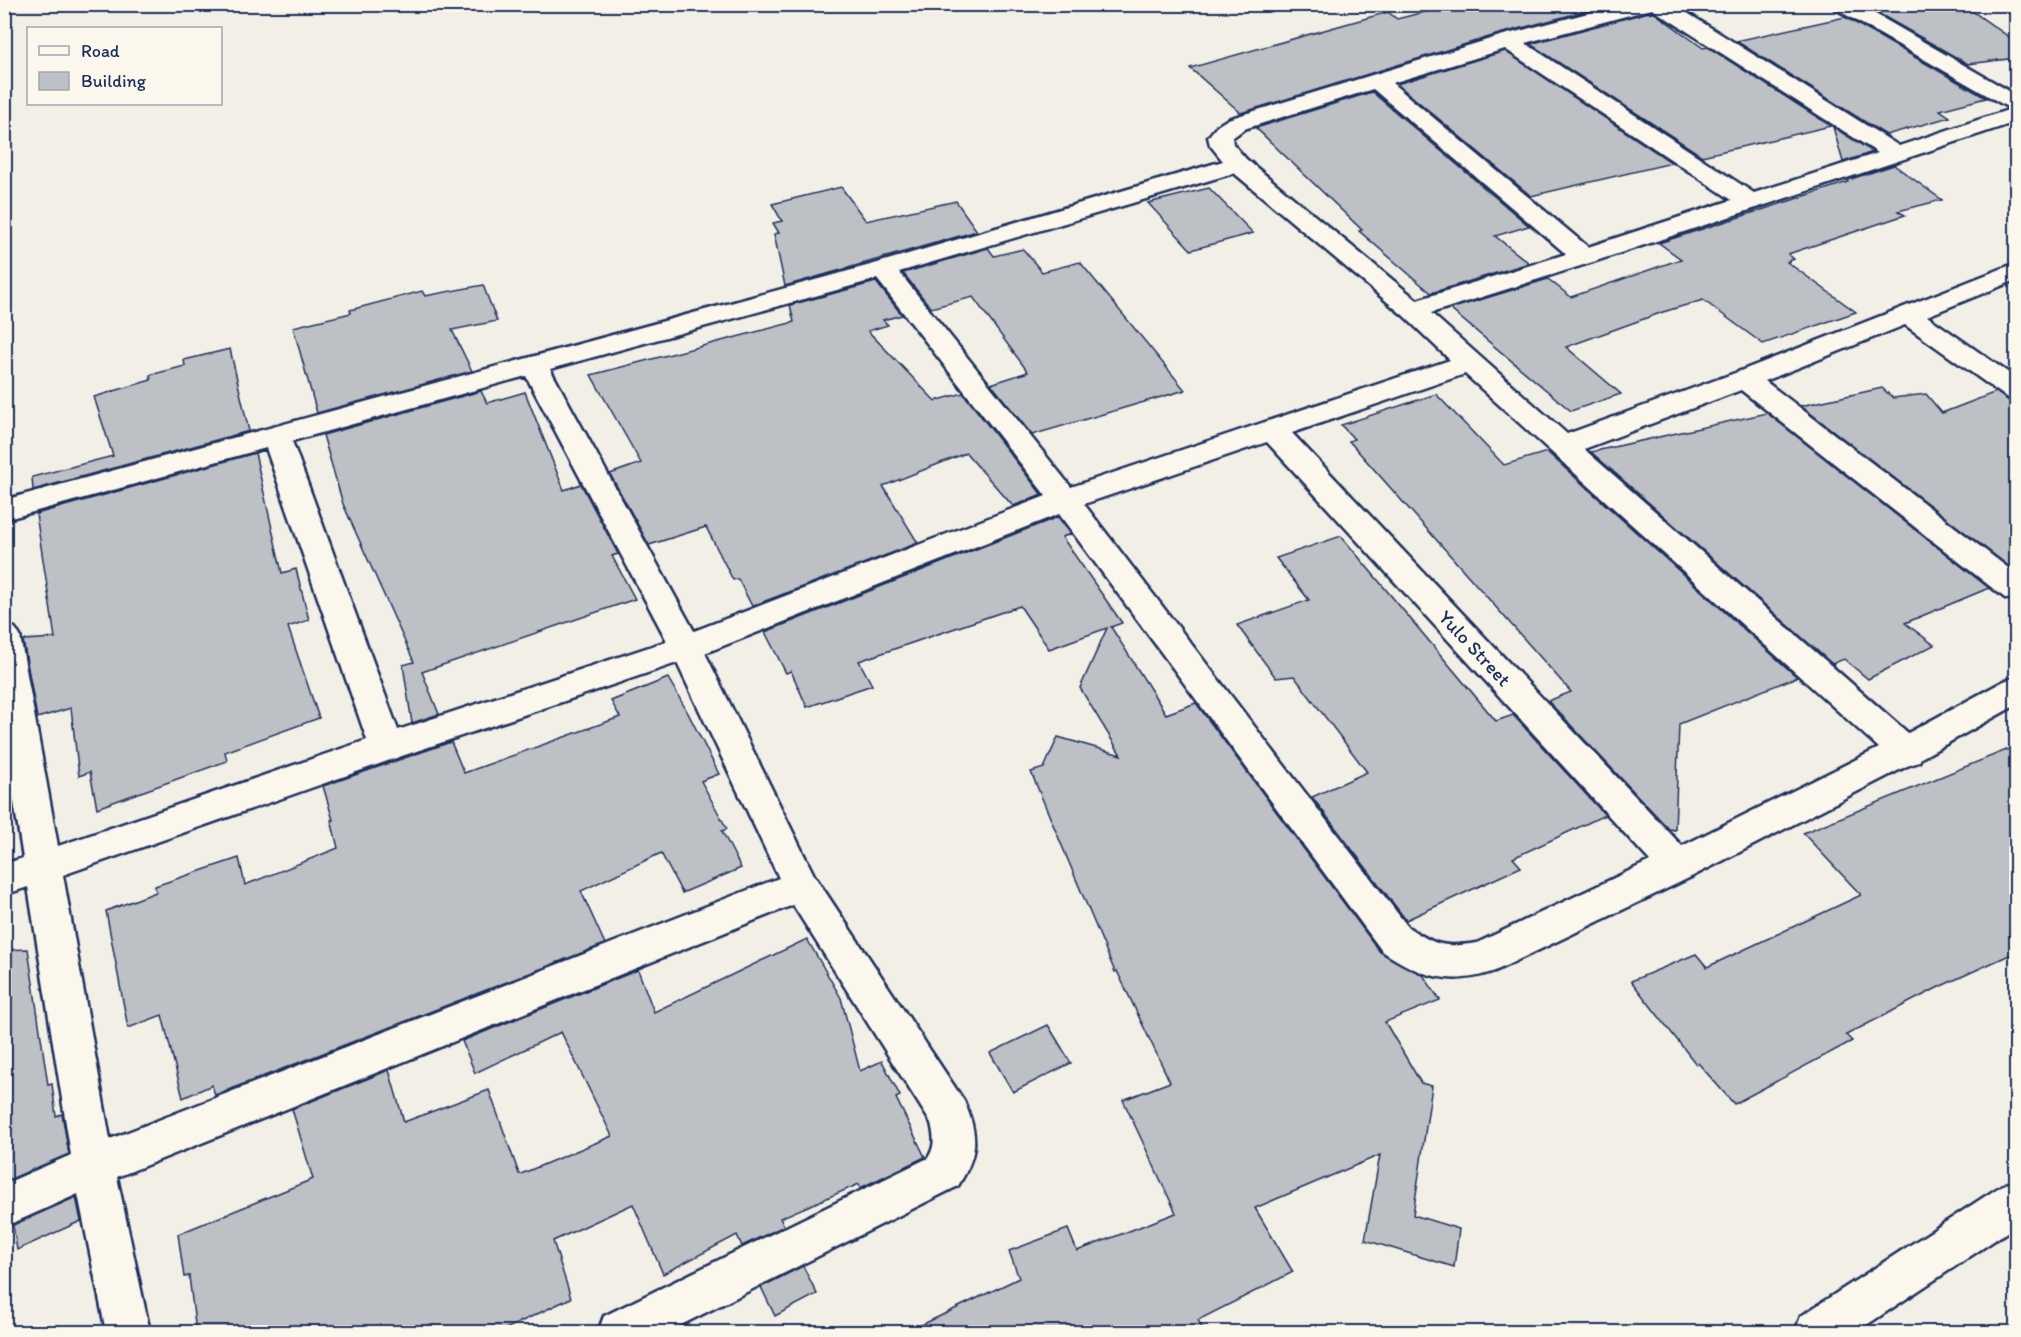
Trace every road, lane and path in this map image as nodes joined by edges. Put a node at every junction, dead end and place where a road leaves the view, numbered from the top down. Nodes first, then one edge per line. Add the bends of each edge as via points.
1 (1648, 4) edge
2 (1658, 4) edge
3 (1841, 4) edge
4 (1508, 41) junction
5 (1375, 80) junction
6 (2016, 104) edge
7 (2016, 115) edge
8 (1898, 155) junction
9 (1238, 164) junction
10 (1751, 202) junction
11 (1584, 257) junction
12 (883, 269) junction
13 (2016, 271) edge
14 (1413, 310) junction
15 (1909, 315) junction
16 (1468, 363) junction
17 (534, 365) junction
18 (1745, 379) junction
19 (2016, 391) edge
20 (1273, 431) junction
21 (276, 435) junction
22 (1563, 446) junction
23 (1065, 501) junction
24 (4, 510) edge
25 (2016, 591) edge
26 (4, 636) edge
27 (686, 647) junction
28 (2016, 690) edge
29 (387, 747) junction
30 (1907, 752) junction
31 (44, 865) junction
32 (1678, 866) junction
33 (4, 880) edge
34 (801, 886) junction
35 (94, 1166) junction
36 (2016, 1201) edge
37 (4, 1206) edge
38 (128, 1332) edge
39 (620, 1332) edge
40 (1817, 1332) edge

1 - 4 street
2 - 8 street
3 - 6 street
4 - 5 street
4 - 10 street
5 - 9 street via 1230,128 1220,138
5 - 11 street
7 - 8 street
8 - 10 street
9 - 12 street
9 - 14 street
10 - 11 street
11 - 14 street
12 - 17 street
12 - 23 street
13 - 15 street
14 - 16 street
15 - 18 street
15 - 19 street
16 - 20 street
16 - 22 street
17 - 21 street
17 - 27 street
18 - 22 street
18 - 25 street
20 - 23 street
20 - 32 street, Yulo Street
21 - 24 street
21 - 29 street
22 - 30 street
23 - 27 street
23 - 32 street via 1395,939 1422,957 1448,964 1481,959
26 - 31 street
27 - 29 street
27 - 34 street
28 - 30 street
29 - 31 street
30 - 32 street
31 - 33 street
31 - 35 street
34 - 35 street
34 - 39 street via 949,1115 955,1136 952,1158 943,1172
35 - 37 street
35 - 38 street
36 - 40 street

